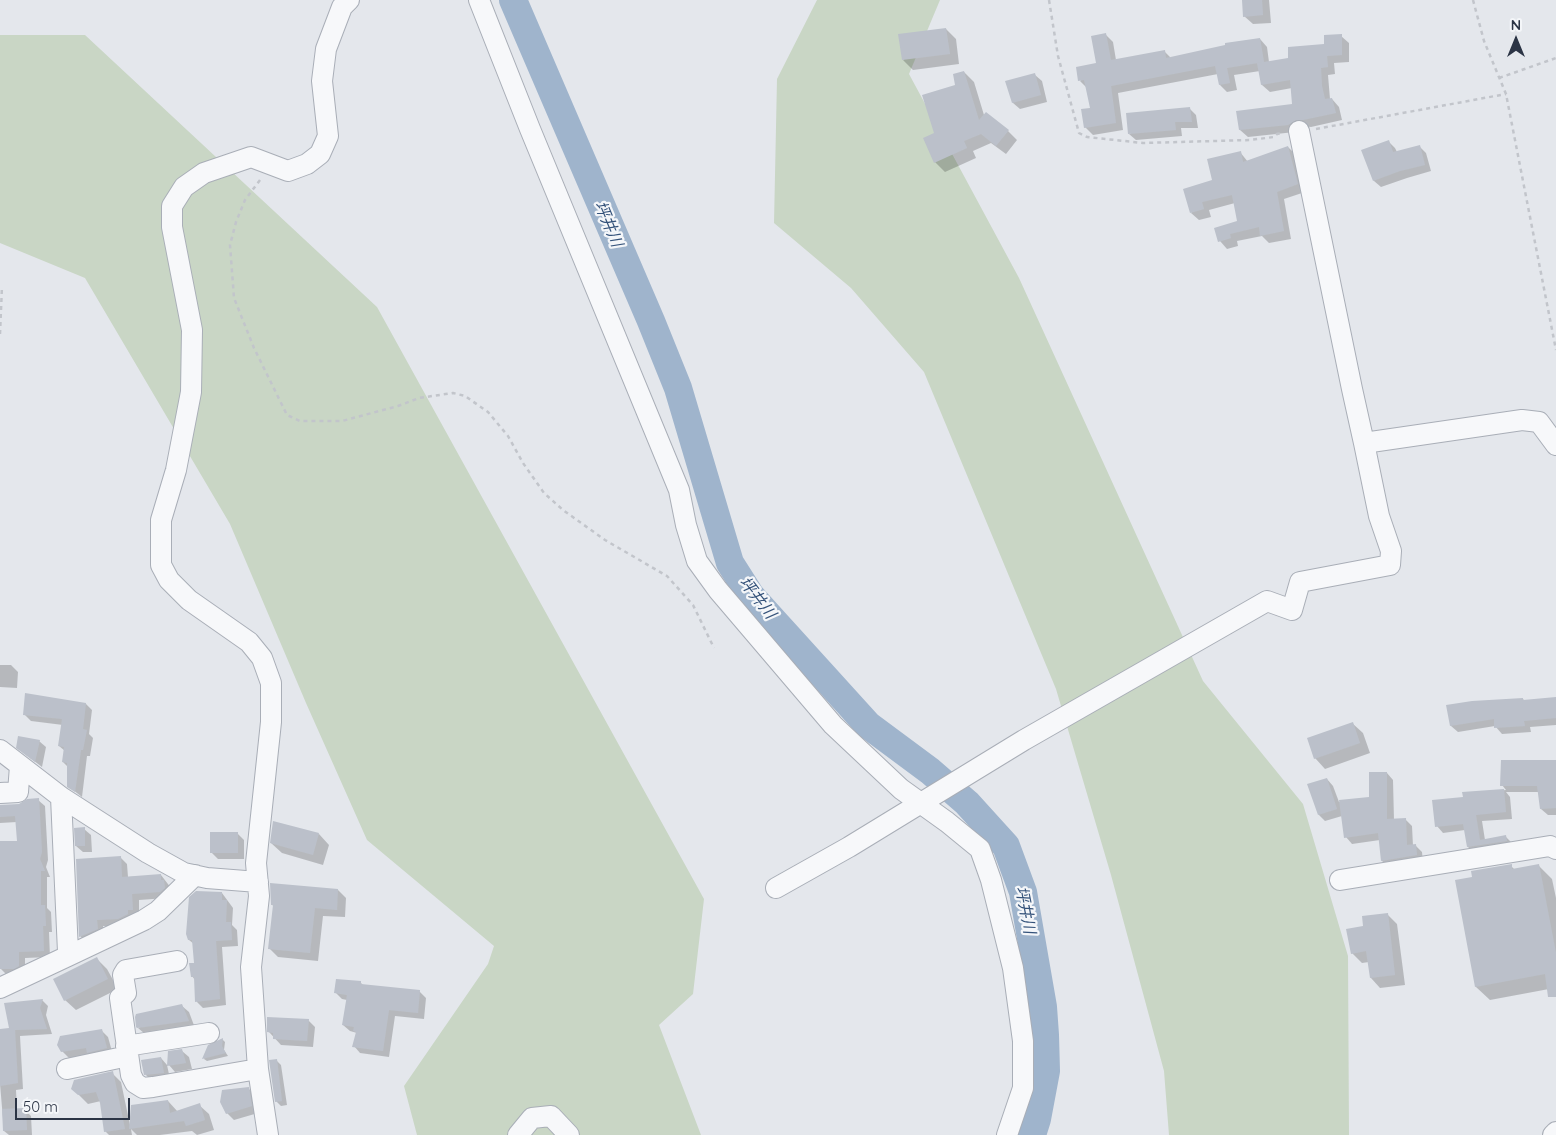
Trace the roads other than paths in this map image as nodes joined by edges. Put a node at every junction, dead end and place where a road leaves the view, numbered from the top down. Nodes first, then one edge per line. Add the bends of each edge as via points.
1 (349, 0) edge
2 (479, 0) edge
3 (1299, 131) road end
4 (1364, 443) junction
5 (1556, 445) edge
6 (0, 750) edge
7 (20, 766) junction
8 (0, 793) edge
9 (61, 797) junction
10 (928, 799) junction
11 (1556, 849) edge
12 (195, 875) junction
13 (1340, 880) dead end
14 (258, 882) junction
15 (776, 888) dead end
16 (66, 957) junction
17 (177, 961) dead end
18 (0, 988) edge
19 (209, 1033) dead end
20 (127, 1051) junction
21 (67, 1069) dead end
22 (258, 1069) junction
23 (1556, 1132) edge
24 (268, 1135) edge
25 (518, 1135) edge
26 (569, 1135) edge
27 (1007, 1135) edge
28 (1553, 1135) edge

1 - 14 street via 342,7 326,48 322,80 328,136 320,154 307,164 288,171 251,157 204,173 184,187 172,206 172,227 192,330 191,392 176,470 161,520 161,564 169,580 189,600 249,642 262,658 271,683 271,722 256,855
2 - 10 street via 679,490 697,561 833,725 901,789
3 - 4 street
4 - 5 street via 1522,420 1539,422
4 - 10 street via 1379,516 1391,551 1390,565 1300,582 1292,610 1267,601 1024,740
6 - 7 street
7 - 8 street via 18,792
7 - 9 street
9 - 12 street via 148,852
9 - 16 street
10 - 15 street
10 - 27 street via 947,822 980,849 992,880 1013,968 1023,1041 1023,1088
11 - 13 street via 1550,846
12 - 14 street
12 - 16 street via 158,911 144,920
14 - 22 street via 251,967
16 - 18 street
17 - 20 street via 126,970 123,974 126,993 120,998
19 - 20 street
20 - 21 street
20 - 22 street via 131,1075 143,1088
22 - 24 street
23 - 28 street
25 - 26 street via 532,1118 551,1116

